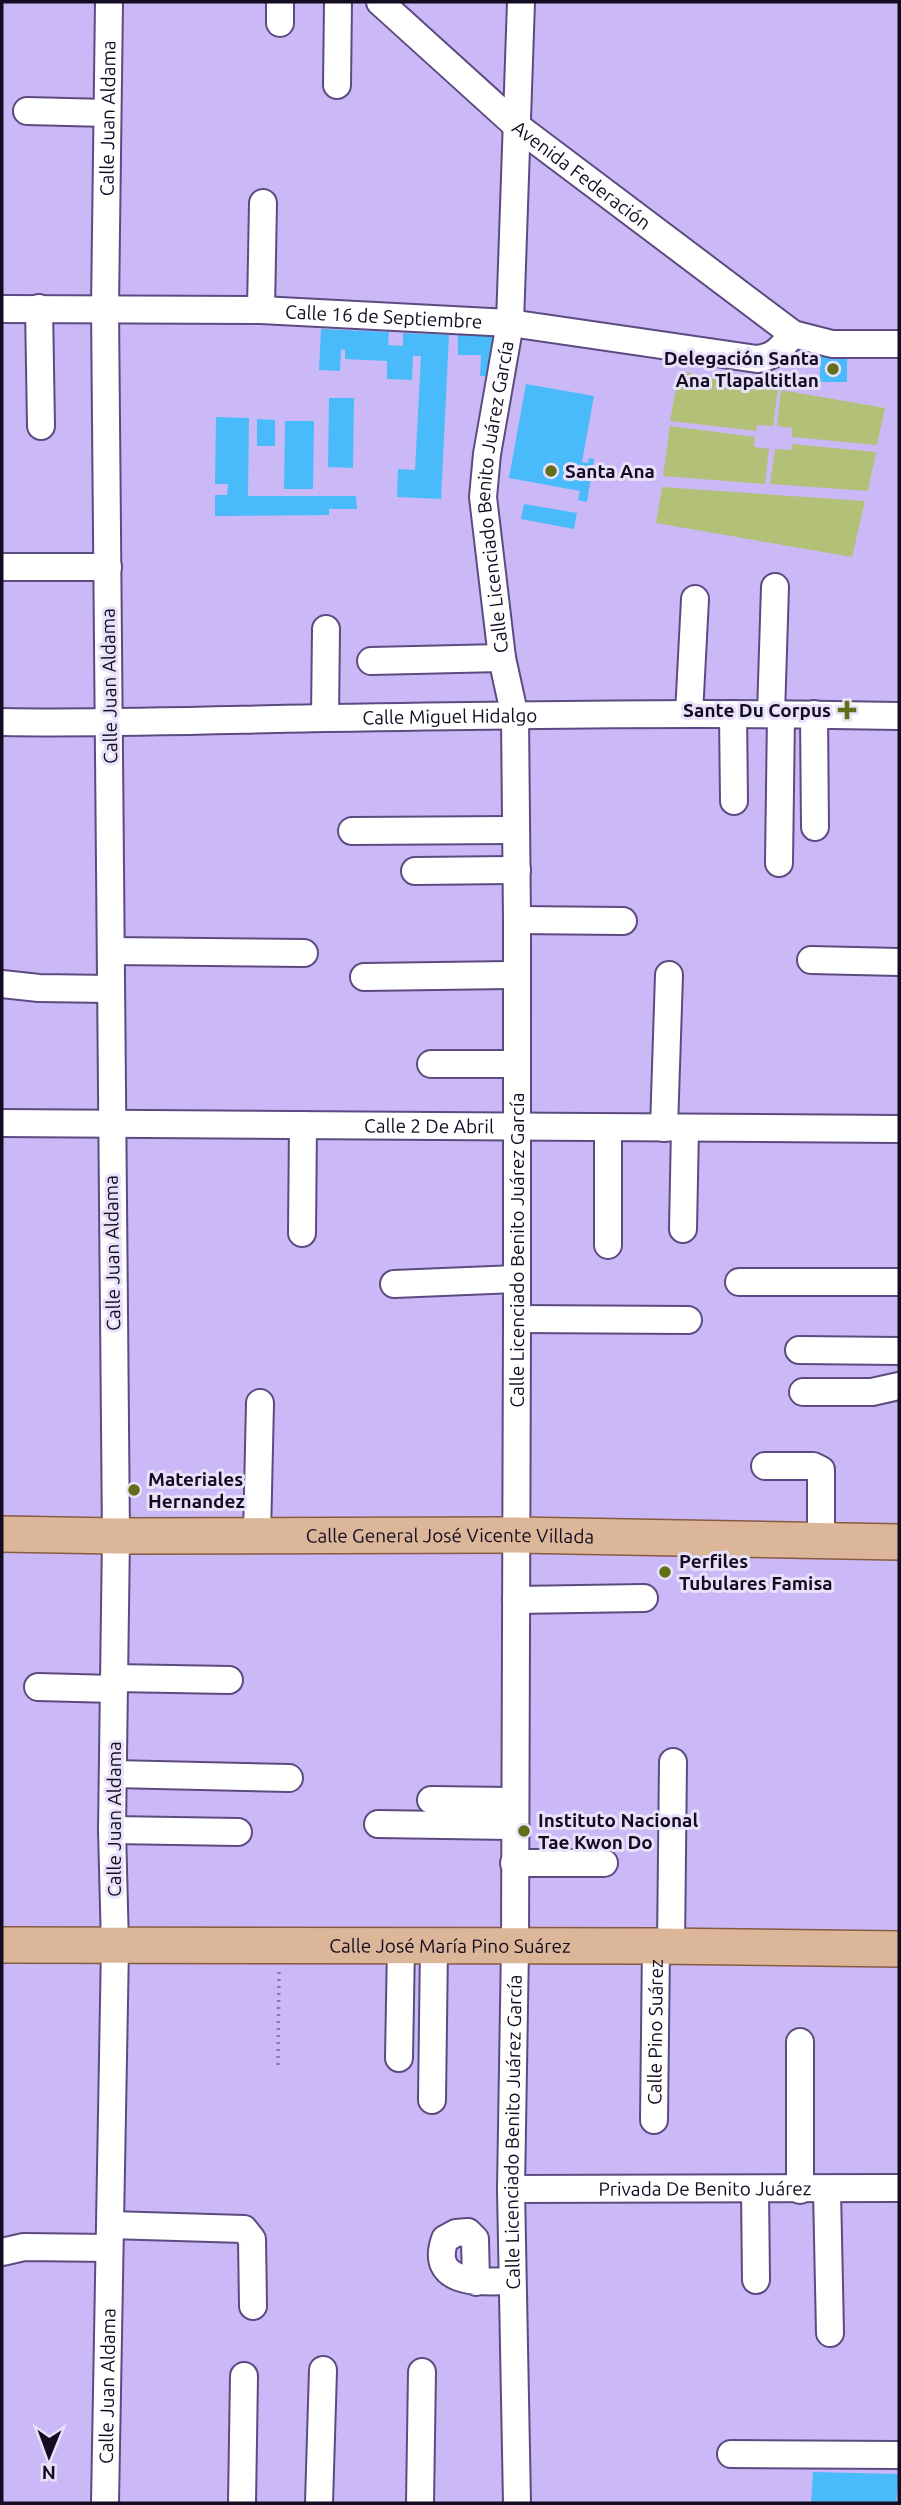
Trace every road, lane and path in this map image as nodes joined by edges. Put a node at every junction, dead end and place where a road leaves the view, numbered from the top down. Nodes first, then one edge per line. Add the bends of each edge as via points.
1 (109, 2) edge
2 (338, 2) edge
3 (380, 2) edge
4 (521, 2) edge
5 (337, 85) dead end
6 (27, 111) dead end
7 (107, 113) junction
8 (518, 127) junction
9 (263, 203) dead end
10 (39, 308) junction
11 (105, 308) junction
12 (2, 309) edge
13 (261, 310) junction
14 (510, 323) junction
15 (793, 334) junction
16 (899, 344) edge
17 (41, 426) dead end
18 (2, 567) edge
19 (108, 567) junction
20 (775, 587) dead end
21 (695, 599) dead end
22 (326, 629) dead end
23 (502, 658) junction
24 (371, 661) dead end
25 (689, 714) junction
26 (733, 714) junction
27 (776, 714) junction
28 (814, 714) junction
29 (899, 716) edge
30 (515, 717) junction
31 (325, 718) junction
32 (2, 722) edge
33 (110, 724) junction
34 (734, 801) dead end
35 (815, 827) dead end
36 (516, 830) junction
37 (352, 831) dead end
38 (779, 863) dead end
39 (517, 870) junction
40 (415, 871) dead end
41 (517, 920) junction
42 (622, 921) dead end
43 (111, 951) junction
44 (304, 953) dead end
45 (811, 960) dead end
46 (899, 962) edge
47 (517, 975) junction
48 (669, 975) dead end
49 (364, 977) dead end
50 (2, 984) edge
51 (111, 989) junction
52 (431, 1064) dead end
53 (517, 1065) junction
54 (2, 1123) edge
55 (111, 1123) junction
56 (303, 1125) junction
57 (517, 1127) junction
58 (608, 1128) junction
59 (675, 1128) junction
60 (899, 1129) edge
61 (682, 1229) dead end
62 (302, 1233) dead end
63 (608, 1245) dead end
64 (517, 1279) junction
65 (739, 1282) dead end
66 (899, 1282) edge
67 (394, 1284) dead end
68 (517, 1319) junction
69 (688, 1320) dead end
70 (799, 1350) dead end
71 (899, 1351) edge
72 (899, 1386) edge
73 (803, 1392) dead end
74 (872, 1392) junction
75 (899, 1401) edge
76 (260, 1403) dead end
77 (765, 1466) dead end
78 (2, 1534) edge
79 (516, 1535) junction
80 (116, 1536) junction
81 (257, 1536) junction
82 (821, 1540) junction
83 (899, 1542) edge
84 (644, 1598) dead end
85 (516, 1600) junction
86 (229, 1680) dead end
87 (114, 1683) junction
88 (38, 1687) dead end
89 (673, 1762) dead end
90 (113, 1774) junction
91 (289, 1778) dead end
92 (431, 1800) dead end
93 (514, 1813) junction
94 (378, 1824) dead end
95 (112, 1830) junction
96 (238, 1832) dead end
97 (514, 1863) junction
98 (604, 1863) dead end
99 (2, 1945) edge
100 (115, 1946) junction
101 (417, 1946) junction
102 (664, 1946) junction
103 (279, 1947) junction
104 (515, 1947) junction
105 (899, 1949) edge
106 (800, 2042) dead end
107 (399, 2058) dead end
108 (278, 2065) dead end
109 (432, 2100) dead end
110 (654, 2120) dead end
111 (899, 2188) edge
112 (511, 2189) junction
113 (755, 2190) junction
114 (800, 2190) junction
115 (827, 2190) junction
116 (109, 2237) junction
117 (2, 2252) edge
118 (756, 2280) dead end
119 (512, 2281) junction
120 (476, 2282) dead end
121 (253, 2306) dead end
122 (830, 2333) dead end
123 (323, 2370) dead end
124 (422, 2372) dead end
125 (244, 2376) dead end
126 (731, 2454) dead end
127 (899, 2455) edge
128 (105, 2503) edge
129 (242, 2503) edge
130 (319, 2503) edge
131 (419, 2503) edge
132 (517, 2503) edge

1 - 7 street, Calle Juan Aldama
2 - 5 street
3 - 8 street, Avenida Federación
4 - 8 street, Calle Licenciado Benito Juárez García
6 - 7 street
7 - 11 street, Calle Juan Aldama
8 - 14 street, Calle Licenciado Benito Juárez García
8 - 15 street, Avenida Federación
9 - 13 street
10 - 11 street, Calle 16 de Septiembre
10 - 12 street, Calle 16 de Septiembre
10 - 17 street
11 - 13 street, Calle 16 de Septiembre
11 - 19 street, Calle Juan Aldama
13 - 14 street, Calle 16 de Septiembre
14 - 15 street, Calle 16 de Septiembre via 757,359 776,354
14 - 23 street, Calle Licenciado Benito Juárez García via 483,496
15 - 16 street via 832,344
18 - 19 street
19 - 33 street, Calle Juan Aldama
20 - 27 street
21 - 25 street
22 - 31 street
23 - 24 street
23 - 30 street, Calle Licenciado Benito Juárez García
25 - 26 street, Calle Miguel Hidalgo
25 - 30 street, Calle Miguel Hidalgo
26 - 27 street, Calle Miguel Hidalgo
26 - 34 street
27 - 28 street, Calle Miguel Hidalgo
27 - 38 street
28 - 29 street, Calle Miguel Hidalgo
28 - 35 street
30 - 31 street, Calle Miguel Hidalgo
30 - 36 street, Calle Licenciado Benito Juárez García
31 - 33 street, Calle Miguel Hidalgo
32 - 33 street, Calle Miguel Hidalgo
33 - 43 street, Calle Juan Aldama
36 - 37 street
36 - 39 street, Calle Licenciado Benito Juárez García
39 - 40 street
39 - 41 street, Calle Licenciado Benito Juárez García
41 - 42 street
41 - 47 street, Calle Licenciado Benito Juárez García
43 - 44 street
43 - 51 street, Calle Juan Aldama
45 - 46 street
47 - 49 street
47 - 53 street, Calle Licenciado Benito Juárez García
48 - 59 street
50 - 51 street
51 - 55 street, Calle Juan Aldama
52 - 53 street
53 - 57 street, Calle Licenciado Benito Juárez García
54 - 55 street, Calle 2 De Abril
55 - 56 street, Calle 2 De Abril
55 - 80 street, Calle Juan Aldama
56 - 57 street, Calle 2 De Abril
56 - 62 street
57 - 58 street, Calle 2 De Abril
57 - 64 street, Calle Licenciado Benito Juárez García
58 - 59 street, Calle 2 De Abril
58 - 63 street
59 - 60 street, Calle 2 De Abril
59 - 61 street
64 - 67 street
64 - 68 street, Calle Licenciado Benito Juárez García
65 - 66 street
68 - 69 street
68 - 79 street, Calle Licenciado Benito Juárez García
70 - 71 street
72 - 74 street
73 - 74 street
74 - 75 street
76 - 81 street
77 - 82 street via 813,1465 821,1470
78 - 80 main road, Calle General José Vicente Villada
79 - 81 main road, Calle General José Vicente Villada
79 - 82 main road, Calle General José Vicente Villada
79 - 85 street, Calle Licenciado Benito Juárez García
80 - 81 main road, Calle General José Vicente Villada
80 - 87 street, Calle Juan Aldama
82 - 83 main road, Calle General José Vicente Villada
84 - 85 street
85 - 93 street, Calle Licenciado Benito Juárez García
86 - 87 street
87 - 88 street
87 - 90 street, Calle Juan Aldama
89 - 102 street, Calle Pino Suárez
90 - 91 street
90 - 95 street, Calle Juan Aldama
92 - 93 street
93 - 94 street
93 - 97 street, Calle Licenciado Benito Juárez García
95 - 96 street
95 - 100 street, Calle Juan Aldama
97 - 98 street
97 - 104 street, Calle Licenciado Benito Juárez García
99 - 100 main road, Calle José María Pino Suárez
100 - 103 main road, Calle José María Pino Suárez
100 - 116 street, Calle Juan Aldama
101 - 103 main road, Calle José María Pino Suárez
101 - 104 main road, Calle José María Pino Suárez
101 - 107 street
101 - 109 street
102 - 104 main road, Calle José María Pino Suárez
102 - 105 main road, Calle José María Pino Suárez
102 - 110 street, Calle Pino Suárez
103 - 108 path
104 - 112 street, Calle Licenciado Benito Juárez García
106 - 114 street
111 - 115 street, Privada De Benito Juárez
112 - 113 street, Privada De Benito Juárez
112 - 119 street, Calle Licenciado Benito Juárez García
113 - 114 street, Privada De Benito Juárez
113 - 118 street
114 - 115 street, Privada De Benito Juárez
115 - 122 street
116 - 117 street
116 - 121 street via 244,2229 252,2239
116 - 128 street, Calle Juan Aldama
119 - 120 street
119 - 132 street, Calle Licenciado Benito Juárez García
123 - 130 street
124 - 131 street
125 - 129 street
126 - 127 street

